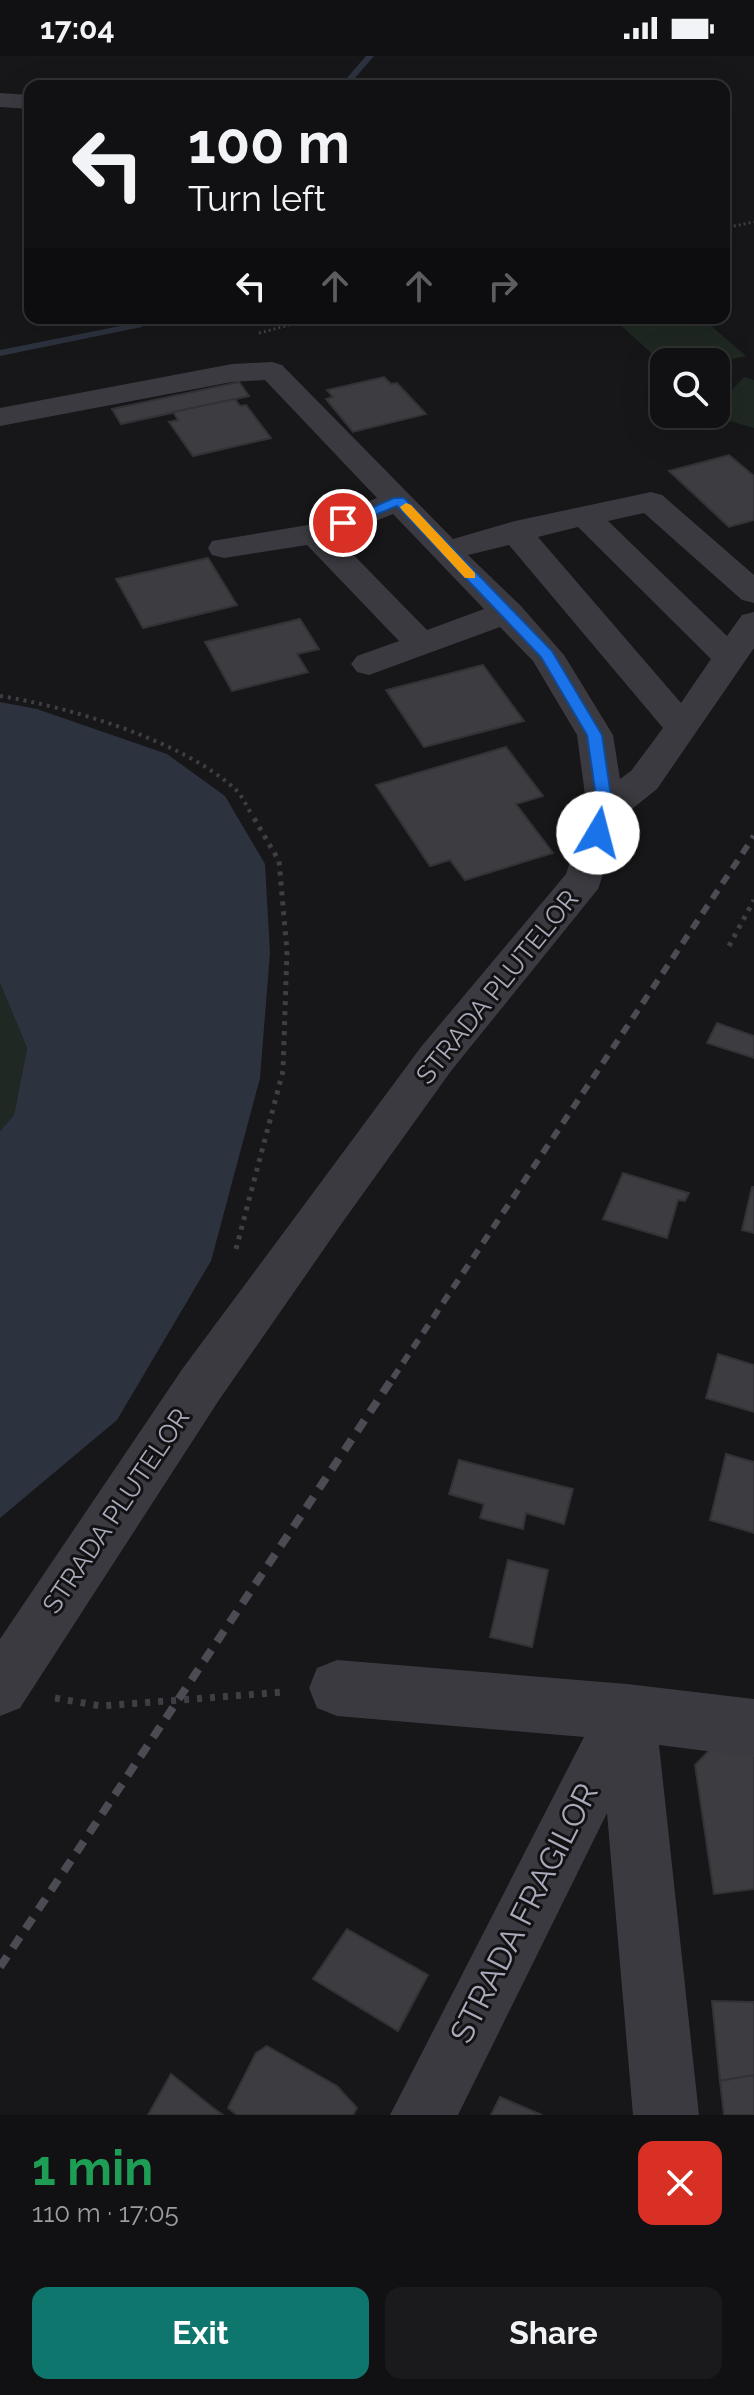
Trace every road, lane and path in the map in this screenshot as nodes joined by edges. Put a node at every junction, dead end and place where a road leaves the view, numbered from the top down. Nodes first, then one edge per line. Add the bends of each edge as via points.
1 (0, 100) edge
2 (24, 102) edge
3 (754, 222) edge
4 (730, 227) edge
5 (0, 417) edge
6 (399, 500) junction
7 (585, 516) junction
8 (515, 531) junction
9 (315, 534) junction
10 (224, 548) dead end
11 (448, 550) junction
12 (754, 593) edge
13 (508, 612) junction
14 (754, 622) edge
15 (421, 644) junction
16 (729, 657) junction
17 (369, 664) dead end
18 (0, 696) edge
19 (682, 728) junction
20 (606, 810) junction
21 (754, 900) edge
22 (729, 946) dead end
23 (236, 1250) dead end
24 (159, 1445) junction
25 (0, 1634) edge
26 (0, 1688) edge
27 (337, 1688) joint
28 (627, 1712) junction
29 (754, 1728) edge
30 (423, 2115) edge
31 (666, 2115) edge

1 - 2 street
3 - 4 path
5 - 6 street, STRADA PLUTELOR via 232,373 272,371
6 - 9 street
6 - 11 street, STRADA PLUTELOR
7 - 8 street
7 - 12 street via 651,502
7 - 16 street
8 - 11 street
8 - 19 street
9 - 10 street
9 - 15 street
11 - 13 street, STRADA PLUTELOR
13 - 15 street
13 - 20 street, STRADA PLUTELOR via 547,655 595,735
14 - 16 street
15 - 17 street
16 - 19 street
18 - 23 path via 38,702 175,747 237,790 279,861 287,951 283,1071
19 - 20 street via 644,780
20 - 24 street, STRADA PLUTELOR via 584,879 436,1059
21 - 22 path
24 - 25 street
24 - 26 street, STRADA PLUTELOR
26 - 27 path via 101,1706
27 - 28 street
28 - 29 street
28 - 30 street, STRADA FRAGILOR
28 - 31 street

